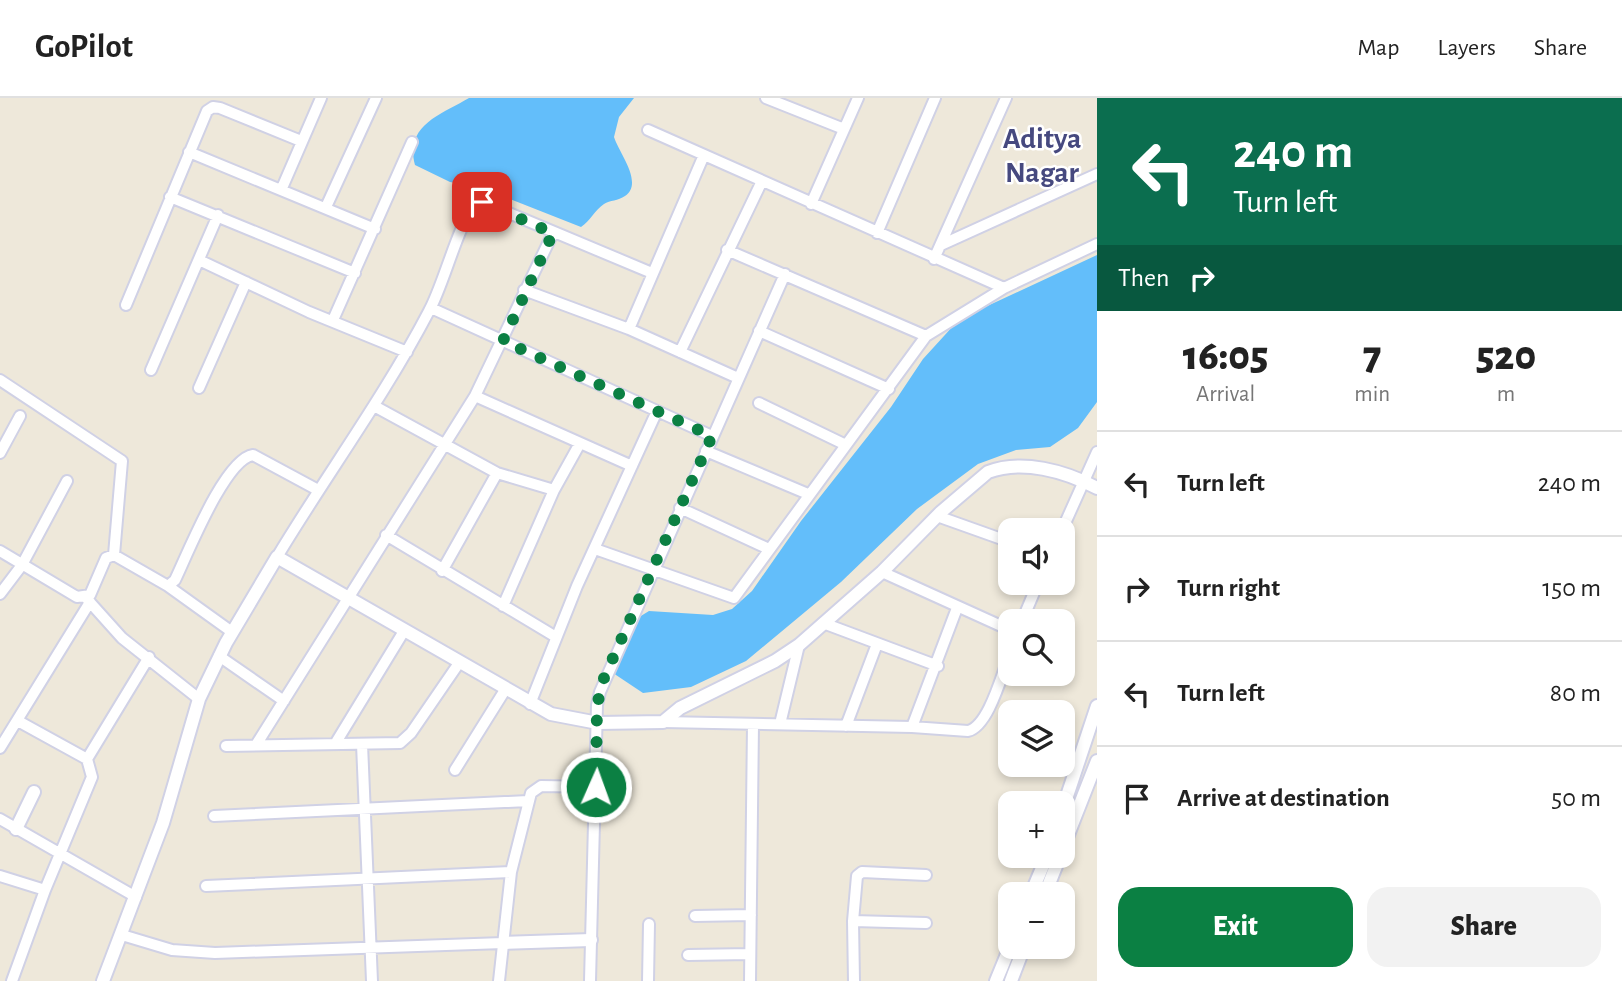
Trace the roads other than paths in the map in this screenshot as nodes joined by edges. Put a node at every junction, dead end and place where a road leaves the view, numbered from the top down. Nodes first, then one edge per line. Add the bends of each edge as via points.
1 (321, 98) edge
2 (376, 98) edge
3 (766, 98) edge
4 (858, 98) edge
5 (935, 98) edge
6 (1006, 98) edge
7 (844, 129) junction
8 (648, 130) dead end
9 (301, 141) junction
10 (412, 142) dead end
11 (189, 152) junction
12 (704, 155) junction
13 (1097, 174) edge
14 (762, 181) junction
15 (282, 188) junction
16 (170, 197) junction
17 (811, 204) junction
18 (326, 207) junction
19 (218, 215) junction
20 (375, 229) junction
21 (553, 233) junction
22 (877, 233) junction
23 (1097, 244) edge
24 (942, 245) junction
25 (727, 250) junction
26 (934, 259) junction
27 (199, 260) junction
28 (355, 272) junction
29 (652, 273) junction
30 (785, 274) junction
31 (246, 282) junction
32 (1004, 288) junction
33 (524, 290) junction
34 (126, 305) dead end
35 (431, 308) junction
36 (333, 320) junction
37 (629, 329) junction
38 (759, 331) junction
39 (926, 336) junction
40 (503, 341) junction
41 (407, 352) junction
42 (680, 352) junction
43 (151, 370) dead end
44 (738, 378) junction
45 (0, 380) edge
46 (199, 388) dead end
47 (889, 389) junction
48 (475, 396) junction
49 (760, 402) dead end
50 (376, 407) junction
51 (657, 411) junction
52 (20, 416) dead end
53 (712, 436) junction
54 (445, 444) junction
55 (579, 445) junction
56 (846, 445) junction
57 (706, 451) junction
58 (1097, 452) edge
59 (0, 453) edge
60 (632, 466) junction
61 (497, 473) junction
62 (67, 481) dead end
63 (1083, 481) junction
64 (1097, 488) edge
65 (318, 490) junction
66 (554, 490) junction
67 (808, 494) junction
68 (680, 508) junction
69 (937, 516) junction
70 (1067, 518) edge
71 (386, 535) junction
72 (998, 538) edge
73 (595, 549) junction
74 (769, 549) junction
75 (0, 551) edge
76 (114, 555) junction
77 (277, 557) junction
78 (22, 565) junction
79 (654, 569) junction
80 (442, 571) junction
81 (882, 572) junction
82 (168, 586) junction
83 (0, 594) edge
84 (347, 598) junction
85 (88, 599) junction
86 (503, 606) junction
87 (957, 608) junction
88 (822, 623) junction
89 (998, 625) edge
90 (404, 631) junction
91 (232, 632) junction
92 (556, 638) junction
93 (877, 644) junction
94 (799, 645) junction
95 (219, 656) junction
96 (149, 657) junction
97 (459, 663) junction
98 (938, 666) junction
99 (998, 684) edge
100 (505, 690) junction
101 (199, 699) junction
102 (284, 701) junction
103 (530, 704) junction
104 (1097, 706) edge
105 (663, 722) junction
106 (0, 723) edge
107 (598, 723) junction
108 (753, 724) junction
109 (780, 724) junction
110 (15, 726) junction
111 (846, 726) junction
112 (912, 727) junction
113 (335, 744) junction
114 (362, 744) junction
115 (257, 745) junction
116 (226, 746) dead end
117 (0, 748) edge
118 (87, 759) junction
119 (1097, 761) edge
120 (455, 770) dead end
121 (596, 787) junction
122 (1069, 791) edge
123 (34, 792) dead end
124 (528, 801) junction
125 (366, 809) junction
126 (214, 816) dead end
127 (1075, 817) edge
128 (0, 819) edge
129 (16, 829) junction
130 (59, 855) junction
131 (512, 872) junction
132 (926, 875) dead end
133 (0, 876) edge
134 (368, 877) junction
135 (206, 886) dead end
136 (46, 890) junction
137 (136, 897) junction
138 (751, 915) junction
139 (695, 916) dead end
140 (853, 921) junction
141 (926, 923) dead end
142 (649, 925) dead end
143 (122, 935) junction
144 (591, 940) junction
145 (503, 943) junction
146 (371, 947) junction
147 (750, 954) junction
148 (688, 955) dead end
149 (1005, 959) edge
150 (1019, 959) edge
151 (12, 981) edge
152 (103, 981) edge
153 (372, 981) edge
154 (499, 981) edge
155 (590, 981) edge
156 (648, 981) edge
157 (750, 981) edge
158 (854, 981) edge
159 (996, 981) edge
160 (1011, 981) edge

1 - 9 street
2 - 18 street
3 - 7 street
4 - 7 street
5 - 22 street
6 - 24 street
7 - 17 street
8 - 12 street
9 - 11 street via 213,107 205,114
9 - 15 street
10 - 20 street
11 - 15 street
11 - 16 street
12 - 14 street
12 - 29 street
13 - 24 street
14 - 17 street
14 - 25 street
15 - 18 street
16 - 19 street
16 - 34 street
17 - 22 street
18 - 20 street
19 - 27 street
19 - 28 street
20 - 28 street
21 - 29 street
21 - 33 street
21 - 35 street via 485,203 475,204
22 - 26 street
23 - 32 street
24 - 26 street
25 - 30 street
25 - 42 street
26 - 32 street
27 - 31 street
27 - 43 street
28 - 36 street
29 - 37 street
30 - 38 street
30 - 39 street
31 - 36 street
31 - 46 street
32 - 39 street
33 - 37 street
33 - 40 street
35 - 40 street
35 - 41 street
36 - 41 street
37 - 42 street
38 - 44 street
38 - 47 street
39 - 47 street
40 - 48 street
40 - 51 street
41 - 50 street
42 - 44 street
44 - 53 street
45 - 76 street via 122,461
47 - 56 street
48 - 54 street
48 - 55 street
49 - 56 street
50 - 54 street
50 - 65 street
51 - 53 street
51 - 60 street
52 - 59 street
53 - 57 street
54 - 61 street
54 - 71 street
55 - 60 street
55 - 66 street
56 - 67 street
57 - 67 street
57 - 68 street
58 - 63 street
60 - 73 street
61 - 66 street
61 - 80 street
62 - 78 street
63 - 64 street
63 - 69 street via 1042,469 1004,465 980,477
63 - 70 street
65 - 77 street
65 - 82 street via 253,454 245,457 229,474
66 - 86 street
67 - 74 street
68 - 74 street
68 - 79 street
69 - 72 street
69 - 81 street
71 - 80 street
71 - 84 street
73 - 79 street
73 - 92 street
74 - 79 street via 736,597 730,599
75 - 78 street
76 - 82 street
76 - 85 street via 106,558
77 - 84 street
77 - 91 street
78 - 83 street
78 - 85 street
79 - 107 street via 604,678
80 - 86 street
81 - 87 street
81 - 88 street
82 - 91 street
84 - 90 street
84 - 102 street
85 - 96 street via 122,638
85 - 110 street
86 - 92 street
87 - 89 street
87 - 98 street
88 - 93 street
88 - 94 street
90 - 97 street
90 - 113 street
91 - 95 street
92 - 103 street
93 - 98 street
93 - 111 street
94 - 105 street via 752,674 680,708
94 - 109 street
95 - 101 street
95 - 102 street
96 - 101 street
96 - 118 street
97 - 100 street
97 - 114 street via 404,741
98 - 112 street
99 - 112 street via 975,730
100 - 103 street
100 - 120 street
101 - 137 street
102 - 115 street
103 - 107 street via 551,714
104 - 122 street
105 - 107 street
105 - 108 street
106 - 110 street
107 - 121 street
108 - 109 street
108 - 138 street
109 - 111 street
110 - 117 street
110 - 118 street
111 - 112 street
113 - 114 street
113 - 115 street
114 - 125 street
115 - 116 street
118 - 130 street via 92,770 90,788
119 - 127 street
121 - 124 street via 541,786
121 - 144 street
123 - 129 street
124 - 125 street
124 - 131 street
125 - 126 street
125 - 134 street
128 - 129 street
129 - 130 street
130 - 136 street
130 - 137 street
131 - 134 street
131 - 145 street
132 - 140 street via 859,873
133 - 136 street
134 - 135 street
134 - 146 street
136 - 151 street
137 - 143 street
138 - 139 street
138 - 147 street
140 - 141 street
140 - 158 street
142 - 156 street
143 - 146 street via 192,952
143 - 152 street
144 - 145 street
144 - 155 street
145 - 146 street
145 - 154 street
146 - 153 street
147 - 148 street
147 - 157 street
149 - 159 street
150 - 160 street

